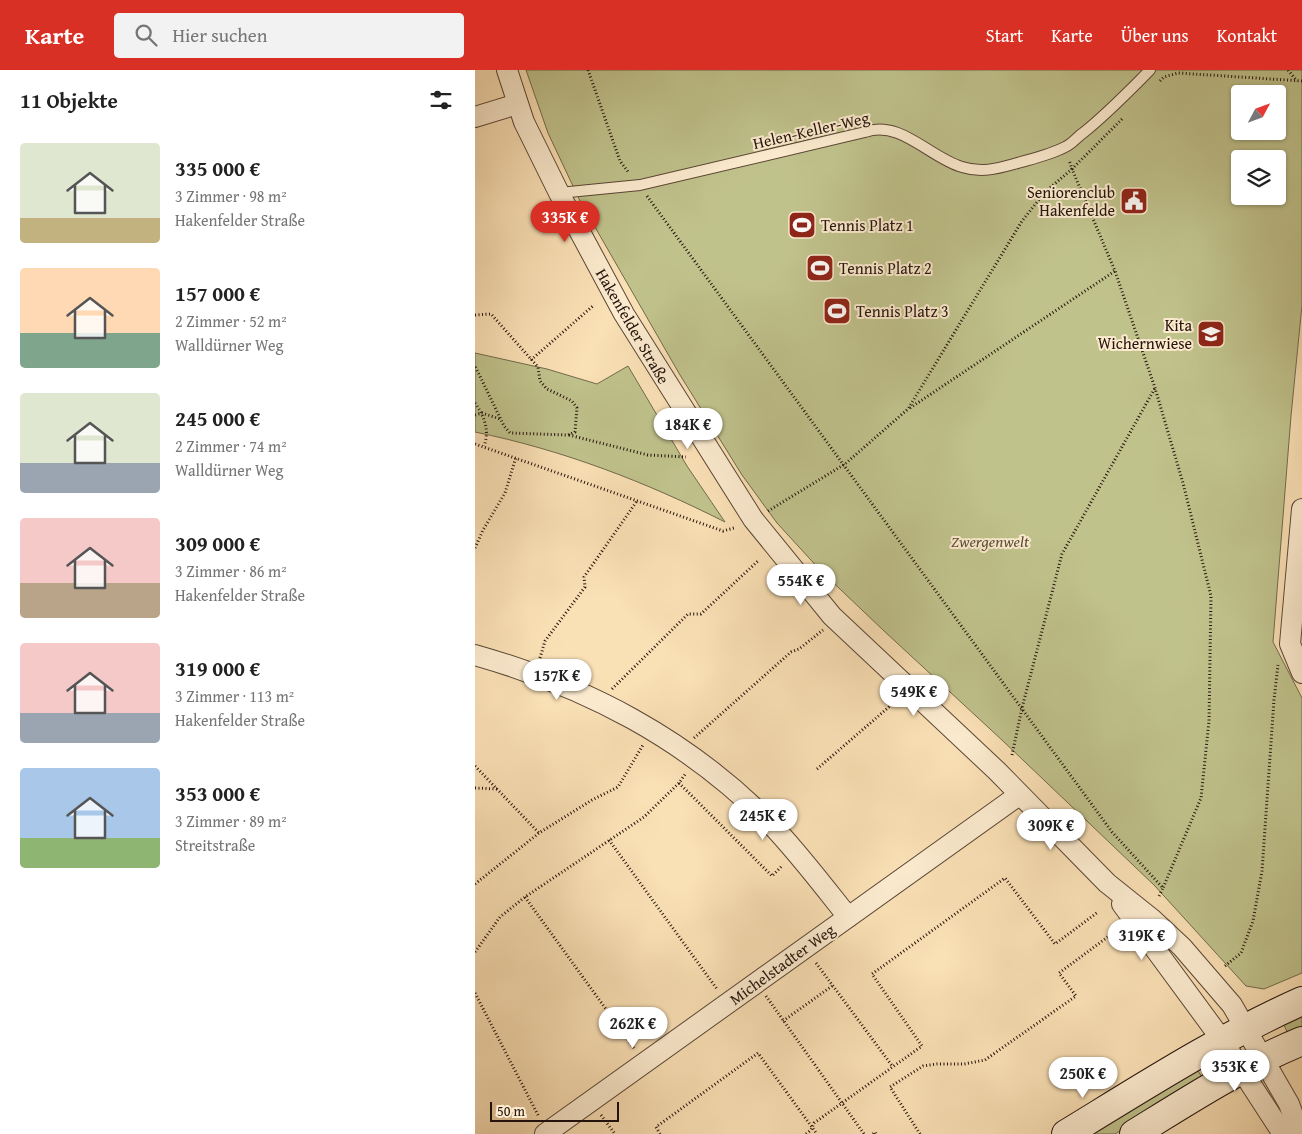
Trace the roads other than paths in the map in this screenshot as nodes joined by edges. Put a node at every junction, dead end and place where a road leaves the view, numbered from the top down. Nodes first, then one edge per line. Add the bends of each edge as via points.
1 (507, 70) edge
2 (1150, 70) edge
3 (517, 104) junction
4 (475, 117) edge
5 (559, 193) junction
6 (1302, 508) edge
7 (1301, 556) edge
8 (475, 655) edge
9 (1302, 674) edge
10 (1019, 795) junction
11 (1107, 883) junction
12 (848, 916) junction
13 (1302, 1001) edge
14 (1245, 1027) junction
15 (1222, 1040) junction
16 (1302, 1041) edge
17 (1252, 1064) junction
18 (542, 1125) edge
19 (1066, 1134) edge
20 (1134, 1134) edge
21 (1283, 1134) edge
22 (1300, 1134) edge

1 - 3 street, Hakenfelder Straße
2 - 5 lane, Helen-Keller-Weg via 1066,147 994,170 961,167 905,136 875,129 639,185
3 - 4 street
3 - 5 street, Hakenfelder Straße
5 - 10 street, Hakenfelder Straße via 624,314 753,518 832,616
6 - 7 street
7 - 9 street via 1290,644
8 - 12 street via 582,693 633,719 714,772 785,839
10 - 11 street, Hakenfelder Straße
10 - 12 street, Michelstadter Weg
11 - 14 street, Hakenfelder Straße via 1182,947 1232,1005
11 - 15 street, Hakenfelder Straße
12 - 18 street, Michelstadter Weg
13 - 14 main road
14 - 15 main road
14 - 17 street, Hakenfelder Straße
15 - 17 street, Hakenfelder Straße
15 - 19 main road
16 - 17 main road
17 - 20 main road
17 - 21 street
17 - 22 street via 1289,1104

